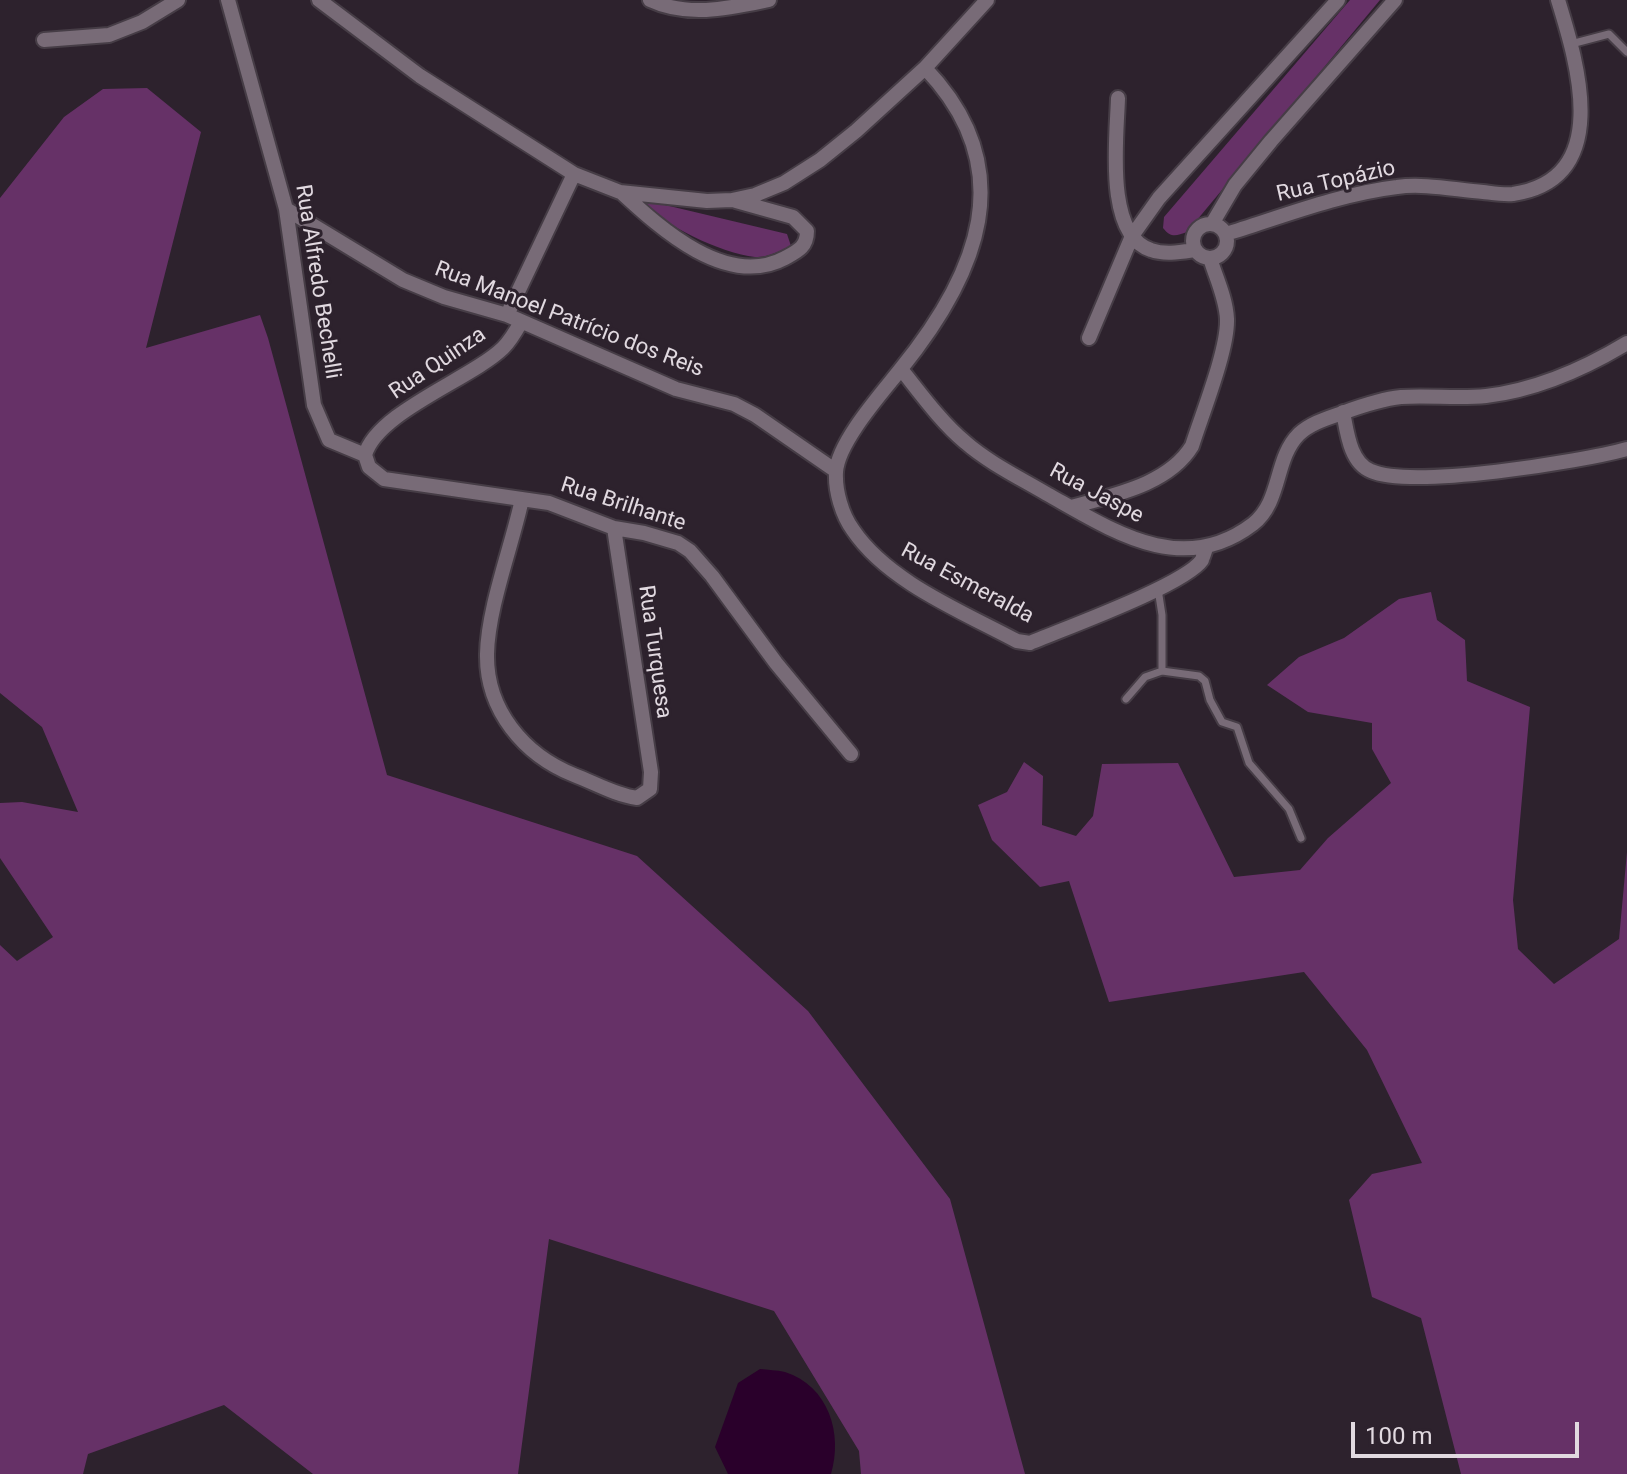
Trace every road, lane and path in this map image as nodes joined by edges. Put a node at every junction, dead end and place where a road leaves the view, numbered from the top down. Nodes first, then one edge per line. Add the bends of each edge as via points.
1 (178, 0) edge
2 (228, 0) edge
3 (319, 0) edge
4 (650, 0) edge
5 (769, 0) edge
6 (987, 0) edge
7 (1338, 0) edge
8 (1395, 0) edge
9 (1558, 0) edge
10 (743, 3) edge
11 (44, 40) dead end
12 (1571, 44) junction
13 (1627, 52) edge
14 (925, 68) junction
15 (1118, 98) dead end
16 (574, 174) junction
17 (620, 192) junction
18 (732, 200) junction
19 (286, 209) junction
20 (1212, 224) junction
21 (1226, 234) junction
22 (1132, 236) junction
23 (1195, 250) junction
24 (1210, 258) junction
25 (507, 315) junction
26 (521, 322) junction
27 (1089, 338) dead end
28 (1627, 343) edge
29 (901, 369) junction
30 (1343, 412) junction
31 (1627, 449) edge
32 (365, 455) junction
33 (836, 471) junction
34 (522, 499) junction
35 (1071, 507) junction
36 (614, 528) junction
37 (1206, 548) junction
38 (1158, 589) junction
39 (1162, 671) junction
40 (1126, 699) dead end
41 (851, 754) dead end
42 (1301, 838) dead end

1 - 11 street via 109,35
2 - 19 street, Rua Alfredo Bechelli
3 - 16 street via 420,76
4 - 10 street via 683,10 718,10
5 - 10 street
6 - 14 street
7 - 22 street via 1159,198
8 - 20 street via 1235,185
9 - 12 street, Rua Topázio
12 - 13 lane via 1609,34
12 - 21 street, Rua Topázio via 1582,104 1578,140 1564,170 1540,186 1512,194 1399,186
14 - 18 street via 820,160 784,183
14 - 29 street via 964,119 976,151 982,196 979,223 959,277 926,338
15 - 22 street via 1118,188
16 - 17 street
16 - 25 street, Rua Quinza
17 - 18 street
17 - 18 street via 686,246 739,265 780,261 806,243 807,231 793,217
19 - 25 street, Rua Manoel Patrício dos Reis via 403,280
19 - 32 street, Rua Alfredo Bechelli via 314,405 329,440
20 - 21 street
20 - 23 street via 1194,234
21 - 24 street via 1225,250
22 - 23 street via 1150,250
22 - 27 street
23 - 24 street
24 - 35 street via 1227,320 1192,446 1169,471
25 - 26 street, Rua Manoel Patrício dos Reis
26 - 32 street, Rua Quinza via 497,353 373,437
26 - 33 street, Rua Manoel Patrício dos Reis via 676,389 734,404
28 - 30 street, Rua Jaspe via 1558,377 1503,393 1402,397
29 - 33 street via 860,423
29 - 35 street, Rua Jaspe via 965,442
30 - 31 street via 1358,461 1370,471 1399,476 1512,470
30 - 37 street, Rua Jaspe via 1299,434 1264,513 1232,537
32 - 34 street, Rua Brilhante via 369,467 384,479
33 - 38 street, Rua Esmeralda via 845,516 887,567 1017,641 1030,643
34 - 36 street, Rua Brilhante via 549,503
34 - 36 street, Rua Turquesa via 492,613 487,654 501,710 517,737 541,759 628,797 643,796 651,783
35 - 37 street, Rua Jaspe via 1131,540
36 - 41 street, Rua Brilhante via 653,535 690,551
37 - 38 street, Rua Esmeralda via 1202,560
38 - 39 lane
39 - 40 lane via 1145,677
39 - 42 lane via 1205,681 1222,722 1237,727 1249,763 1289,809

